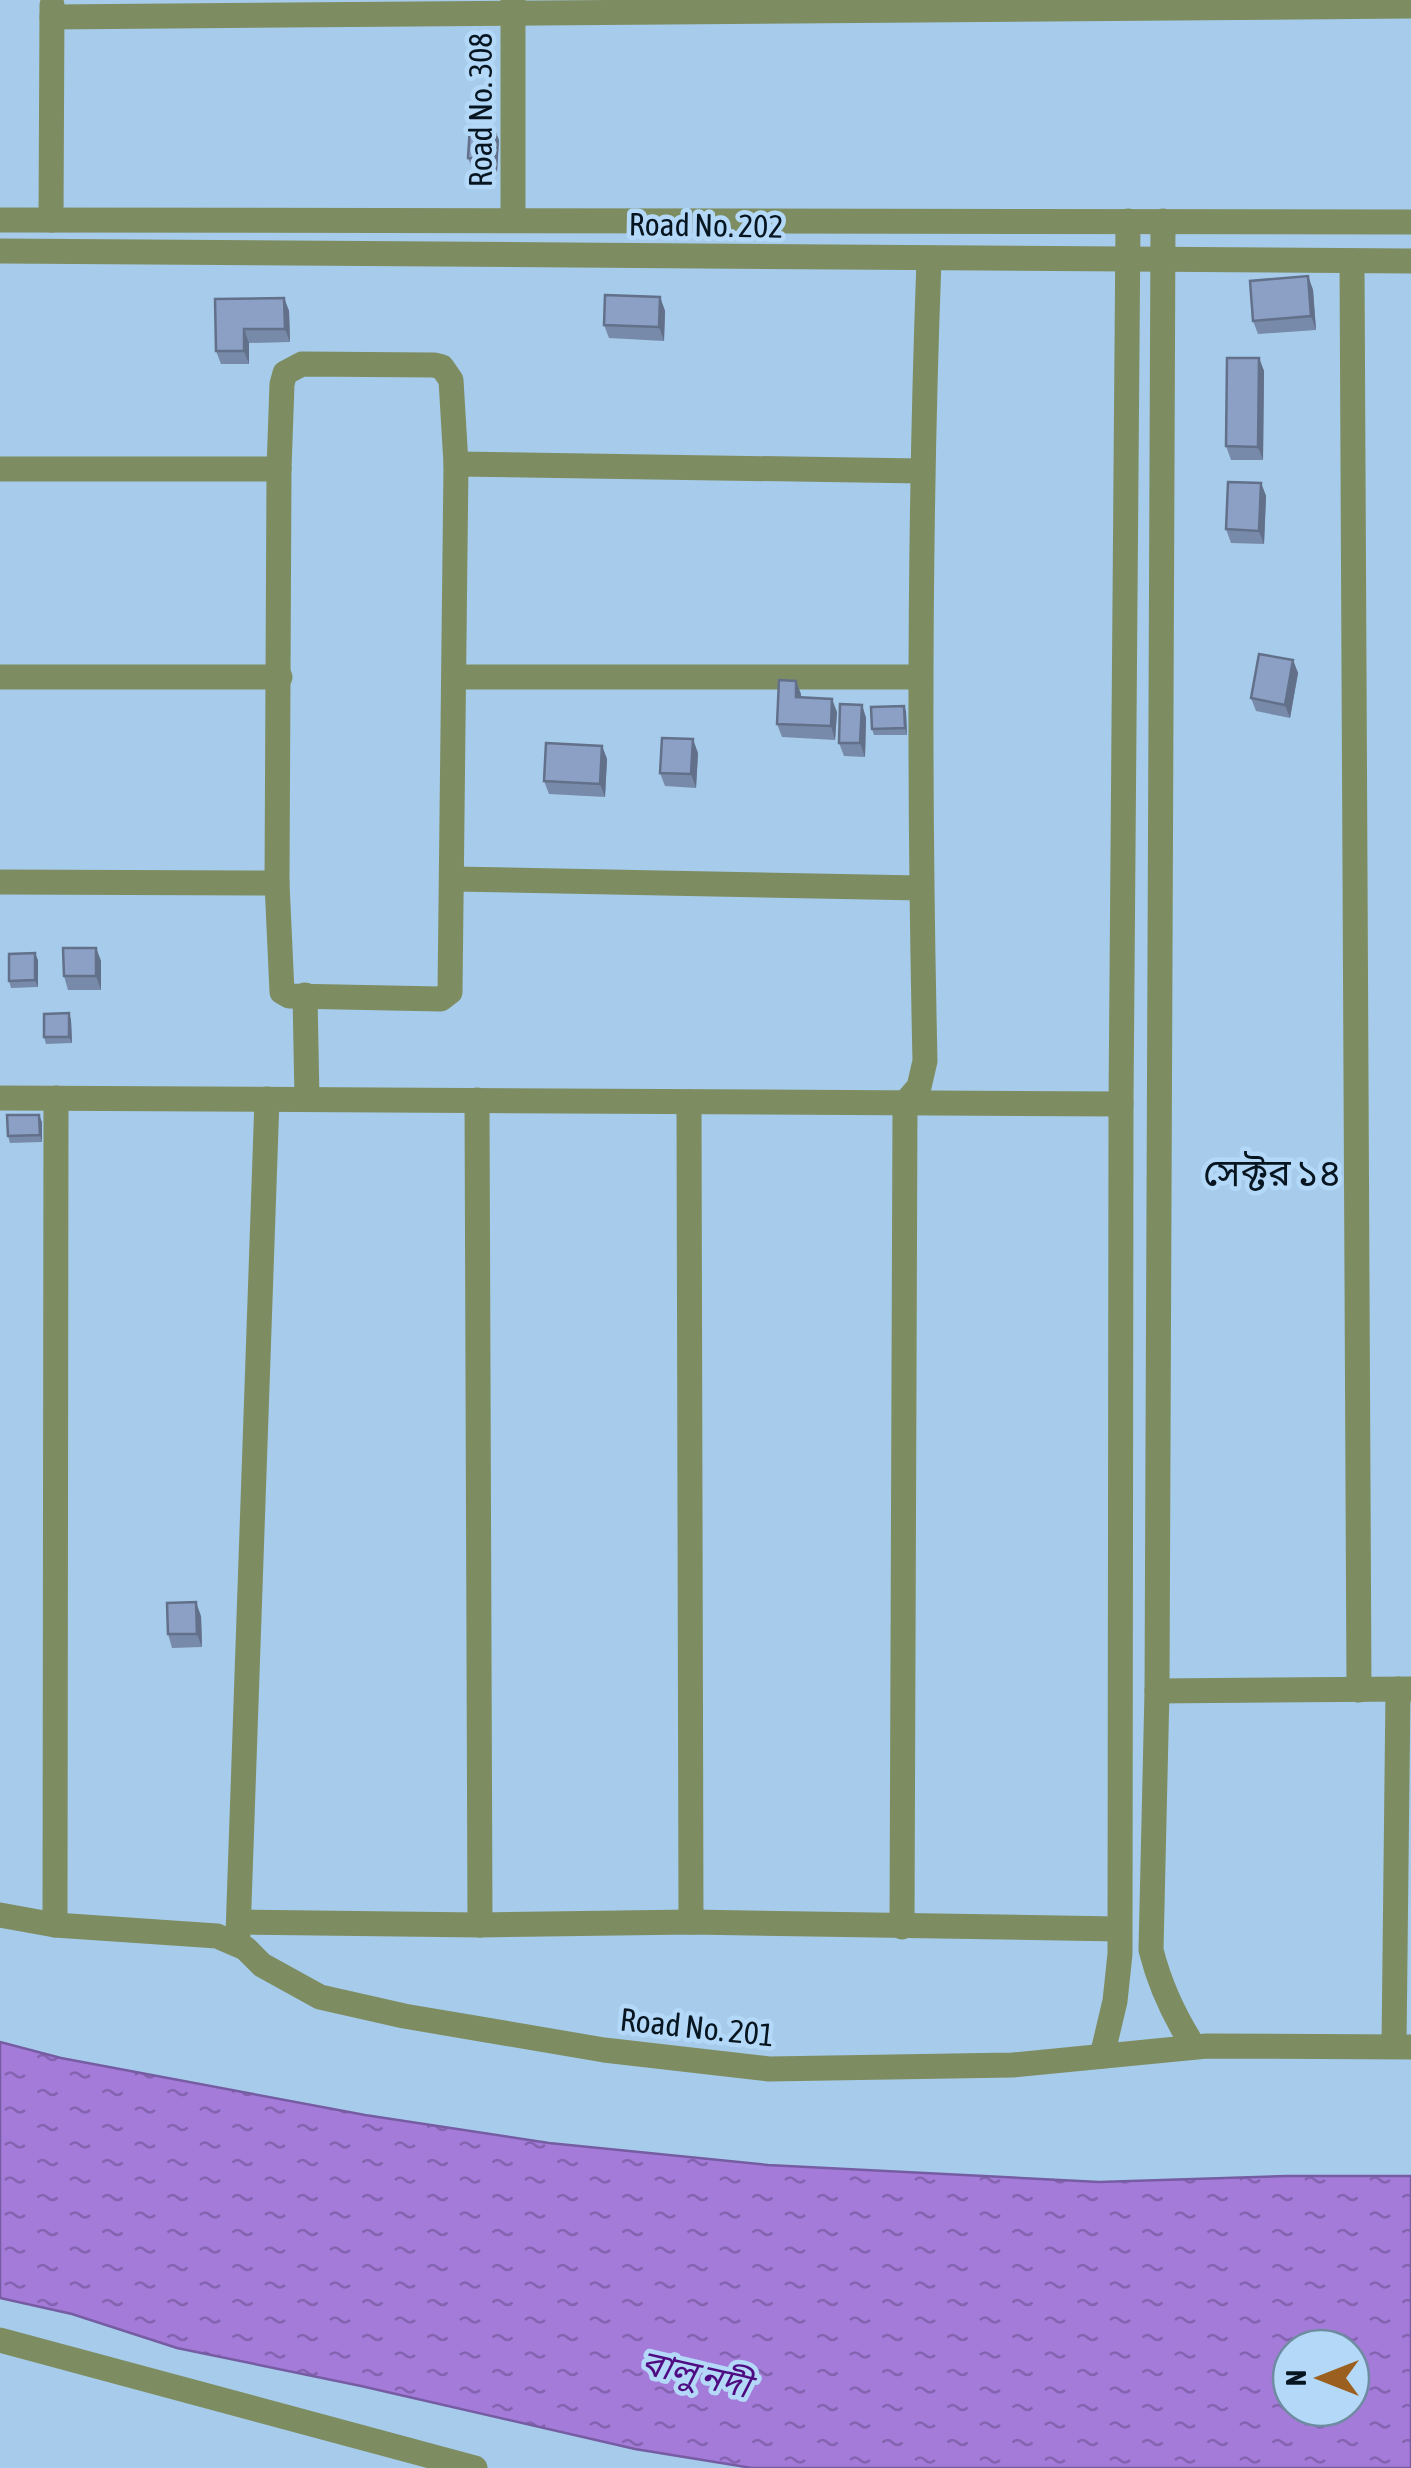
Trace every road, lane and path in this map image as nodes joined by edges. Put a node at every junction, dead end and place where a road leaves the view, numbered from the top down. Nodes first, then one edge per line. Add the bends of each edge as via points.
1 (1411, 6) edge
2 (513, 7) edge
3 (52, 9) edge
4 (0, 220) edge
5 (51, 220) junction
6 (513, 220) junction
7 (1128, 221) junction
8 (1163, 221) junction
9 (1411, 222) edge
10 (0, 251) edge
11 (929, 260) junction
12 (1128, 260) junction
13 (1163, 260) junction
14 (1352, 261) junction
15 (1411, 261) edge
16 (456, 464) junction
17 (0, 468) edge
18 (278, 469) junction
19 (921, 471) junction
20 (0, 677) edge
21 (280, 677) junction
22 (456, 677) junction
23 (919, 677) junction
24 (454, 879) junction
25 (0, 882) edge
26 (277, 883) junction
27 (922, 888) junction
28 (305, 996) junction
29 (0, 1098) edge
30 (56, 1098) junction
31 (267, 1099) junction
32 (307, 1100) junction
33 (477, 1100) junction
34 (689, 1102) junction
35 (905, 1103) junction
36 (1121, 1104) junction
37 (1404, 1689) edge
38 (1359, 1690) junction
39 (1157, 1691) junction
40 (0, 1914) edge
41 (691, 1922) junction
42 (55, 1925) junction
43 (480, 1925) junction
44 (902, 1927) junction
45 (1119, 1929) junction
46 (238, 1933) junction
47 (1194, 2047) junction
48 (1403, 2047) edge
49 (1102, 2056) junction
50 (0, 2340) edge
51 (476, 2468) edge

1 - 2 street
2 - 3 street
2 - 6 street, Road No. 308
3 - 5 street
4 - 5 street, Road No. 202
5 - 6 street, Road No. 202
6 - 7 street, Road No. 202
7 - 8 street, Road No. 202
7 - 12 street
8 - 9 street, Road No. 202
8 - 13 street
10 - 11 street, Road No. 202
11 - 12 street, Road No. 202
11 - 19 street
12 - 13 street, Road No. 202
12 - 36 street
13 - 14 street, Road No. 202
13 - 39 street
14 - 15 street, Road No. 202
14 - 38 street
16 - 18 street via 454,393 442,368 302,364 284,373
16 - 19 street
16 - 22 street
17 - 18 street
18 - 21 street
19 - 23 street
20 - 21 street
21 - 26 street
22 - 23 street
22 - 24 street
23 - 27 street
24 - 27 street
24 - 28 street via 446,997
25 - 26 street
26 - 28 street via 282,992
27 - 35 street via 925,1061 919,1087
28 - 32 street
29 - 30 street
30 - 31 street
30 - 42 street
31 - 32 street
31 - 46 street
32 - 33 street
33 - 34 street
33 - 43 street
34 - 35 street
34 - 41 street
35 - 36 street
35 - 44 street
36 - 45 street
37 - 38 street
37 - 48 street
38 - 39 street
39 - 47 street via 1151,1950 1158,1981
40 - 42 street, Road No. 201
41 - 43 street
41 - 44 street
42 - 46 street, Road No. 201
43 - 46 street
44 - 45 street
45 - 49 street via 1115,2001
46 - 49 street, Road No. 201 via 262,1965 320,1997 604,2050 769,2070 1014,2065
47 - 48 street, Road No. 201
47 - 49 street, Road No. 201
50 - 51 street

